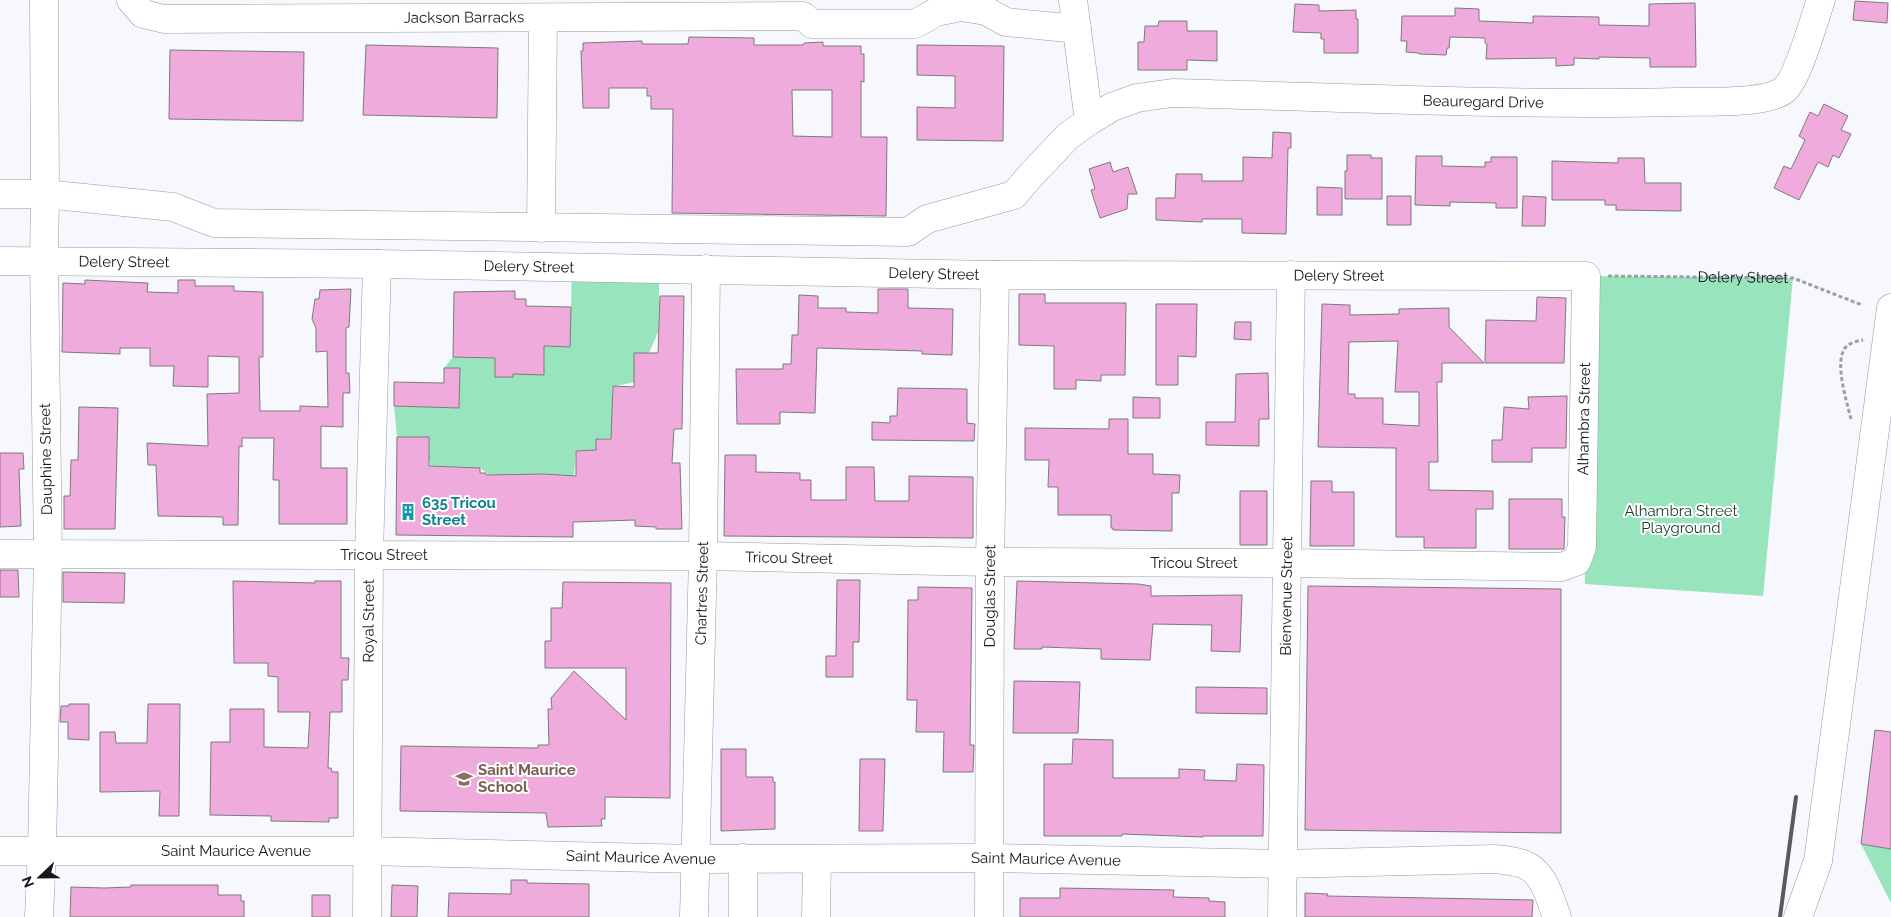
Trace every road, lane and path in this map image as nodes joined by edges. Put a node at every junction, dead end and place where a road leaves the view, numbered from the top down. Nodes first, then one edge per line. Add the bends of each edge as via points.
1 (44, 0) edge
2 (131, 0) edge
3 (1073, 0) edge
4 (1821, 0) edge
5 (543, 18) junction
6 (1077, 29) junction
7 (1089, 121) junction
8 (0, 194) edge
9 (45, 194) junction
10 (541, 228) junction
11 (0, 261) edge
12 (44, 261) junction
13 (377, 264) junction
14 (706, 269) junction
15 (1291, 274) junction
16 (995, 275) junction
17 (1586, 276) junction
18 (1862, 305) dead end
19 (1890, 317) edge
20 (0, 554) edge
21 (48, 555) junction
22 (369, 556) junction
23 (703, 556) junction
24 (990, 562) junction
25 (1577, 562) joint
26 (1286, 563) junction
27 (0, 850) edge
28 (42, 851) junction
29 (366, 852) junction
30 (743, 858) junction
31 (816, 858) junction
32 (989, 858) junction
33 (695, 859) junction
34 (1282, 864) junction
35 (39, 917) edge
36 (366, 917) edge
37 (694, 917) edge
38 (743, 917) edge
39 (816, 917) edge
40 (989, 917) edge
41 (1282, 917) edge
42 (1557, 917) edge
43 (1798, 917) edge

1 - 9 street, Dauphine Street
2 - 5 street, Jackson Barracks via 143,14 164,19
3 - 6 street
4 - 7 street, Beauregard Drive via 1793,78 1785,90 1760,99 1600,104 1172,93 1137,98 1112,107
5 - 6 street, Jackson Barracks via 803,16 812,24 915,24 936,12 961,6 986,10 1006,22
5 - 10 street
6 - 7 street
7 - 10 street, Beauregard Drive via 1068,136 1014,195 927,219 908,232
8 - 9 street, Beauregard Drive
9 - 10 street, Beauregard Drive via 173,207 214,223
9 - 12 street, Dauphine Street
11 - 12 street, Delery Street
12 - 13 street, Delery Street
12 - 21 street, Dauphine Street
13 - 14 street, Delery Street
13 - 22 street, Royal Street
14 - 16 street, Delery Street
14 - 23 street, Chartres Street
15 - 16 street, Delery Street
15 - 17 street, Delery Street
15 - 26 street, Bienvenue Street
16 - 24 street, Douglas Street
17 - 18 path, Delery Street via 1793,278
17 - 25 street, Alhambra Street via 1583,536
19 - 43 street via 1818,862
20 - 21 street, Tricou Street
21 - 22 street, Tricou Street
21 - 28 street, Dauphine Street
22 - 23 street, Tricou Street
22 - 29 street, Royal Street
23 - 24 street, Tricou Street
23 - 33 street, Chartres Street
24 - 26 street, Tricou Street
24 - 32 street, Douglas Street
25 - 26 street, Tricou Street via 1562,567
26 - 34 street, Bienvenue Street
27 - 28 street, Saint Maurice Avenue
28 - 29 street, Saint Maurice Avenue
28 - 35 street, Dauphine Street
29 - 33 street, Saint Maurice Avenue
29 - 36 street, Royal Street
30 - 31 street, Saint Maurice Avenue
30 - 33 street, Saint Maurice Avenue
30 - 38 street
31 - 32 street, Saint Maurice Avenue
31 - 39 street
32 - 34 street, Saint Maurice Avenue
32 - 40 street, Douglas Street
33 - 37 street, Chartres Street
34 - 41 street, Bienvenue Street
34 - 42 street, Saint Maurice Avenue via 1496,859 1524,864 1538,874

